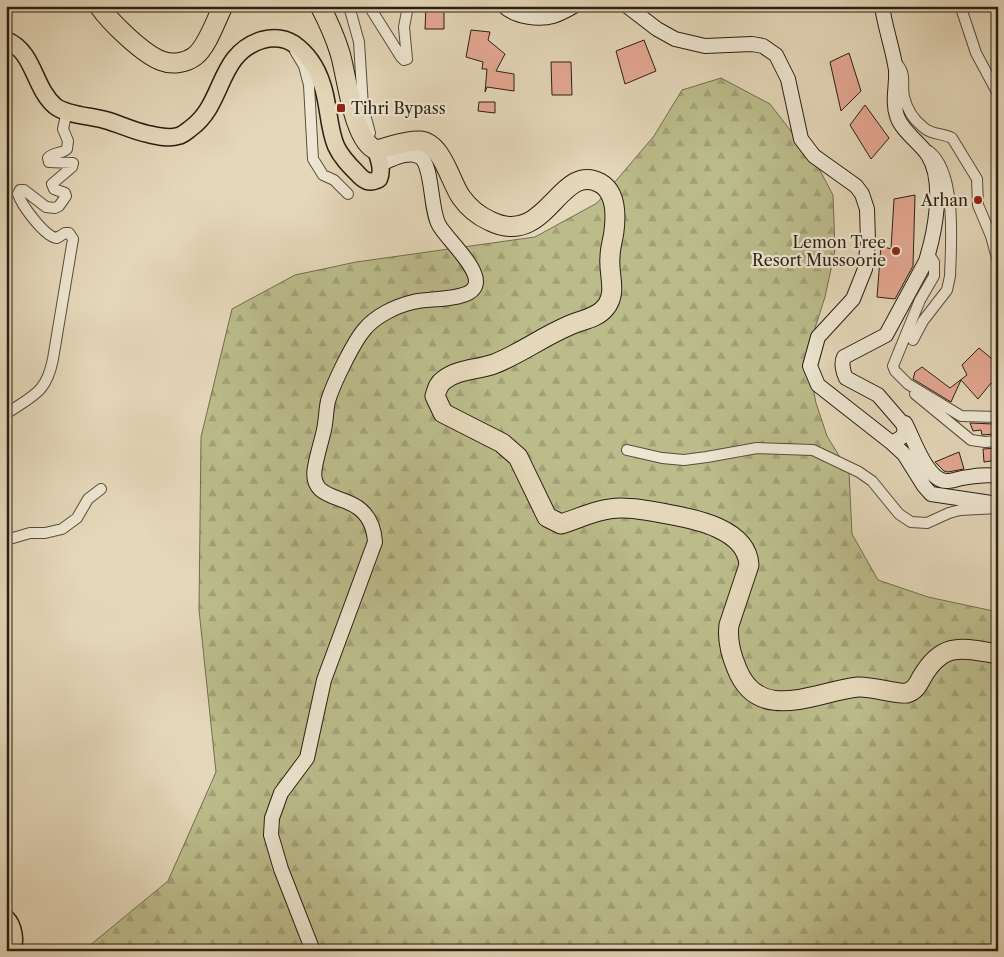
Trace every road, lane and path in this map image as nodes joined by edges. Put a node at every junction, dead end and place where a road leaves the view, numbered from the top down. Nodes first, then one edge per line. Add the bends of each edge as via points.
1 (98, 6) edge
2 (223, 6) edge
3 (320, 6) edge
4 (349, 6) edge
5 (369, 6) edge
6 (408, 6) edge
7 (504, 6) edge
8 (574, 6) edge
9 (628, 6) edge
10 (882, 6) edge
11 (961, 8) dead end
12 (6, 40) edge
13 (289, 41) junction
14 (894, 61) junction
15 (998, 94) edge
16 (67, 111) junction
17 (920, 146) junction
18 (378, 157) junction
19 (348, 194) dead end
20 (928, 253) junction
21 (998, 262) edge
22 (998, 282) edge
23 (998, 301) edge
24 (913, 340) dead end
25 (895, 371) junction
26 (892, 411) junction
27 (6, 414) edge
28 (998, 417) edge
29 (998, 442) edge
30 (892, 443) junction
31 (627, 450) dead end
32 (998, 476) edge
33 (101, 489) dead end
34 (998, 504) edge
35 (998, 508) edge
36 (6, 540) edge
37 (998, 654) edge
38 (6, 918) edge
39 (12, 951) edge
40 (313, 951) edge

1 - 2 highway via 122,33 141,48 161,61 173,63 184,62 203,48
3 - 18 highway via 340,52 357,123
4 - 18 street via 361,55 366,120
5 - 6 street via 400,57 406,60 404,27
7 - 8 street via 512,13 535,17 551,17
9 - 30 street via 674,39 705,46 752,44 763,46 776,55 788,79 801,139 814,156 856,186 862,194 867,209 865,269 853,299 818,337 810,366 818,384
10 - 14 street
11 - 15 street via 976,53
12 - 16 main road via 25,55 43,92 55,106
13 - 16 main road via 266,39 244,48 225,73 213,104 194,126 178,136 147,134
13 - 18 main road via 308,56 322,84 336,146 342,157 370,182 381,175
13 - 19 street via 304,66 309,85 313,159 323,175 334,180
14 - 17 street via 897,118
14 - 21 street via 903,71 905,100 912,115 928,132 952,138 975,176 978,205
16 - 27 street via 63,129 68,141 67,149 48,158 50,162 73,164 52,184 54,189 65,194 64,201 50,208 24,190 18,194 49,236 57,238 69,233 73,239 54,359 41,390
17 - 20 street via 934,168 936,183 937,199
17 - 24 street via 935,156 947,179 951,262 947,290
18 - 37 highway via 414,141 428,144 439,154 461,197 470,207 490,222 504,226 515,227 538,218 578,181 596,181 609,192 616,217 610,258 612,292 605,308 596,316 568,326 516,354 444,380 435,396 443,413 502,442 518,457 547,517 561,524 593,513 634,508 702,521 740,542 749,565 728,635 740,678 755,694 765,700 791,701 861,686 904,694 915,689 933,661 947,650
18 - 40 street via 414,155 424,160 436,220 468,262 477,280 468,294 413,301 377,318 364,330 328,400 314,479 326,494 356,506 365,514 371,522 375,542 324,680 307,758 281,793 272,818 271,835 276,855
20 - 25 street via 934,262 934,276 895,358
20 - 26 street via 886,335 842,361 846,378 878,395
22 - 23 street
25 - 28 street via 908,384 961,416
25 - 29 street via 902,384 971,440
26 - 30 street via 905,430 902,438
26 - 32 street via 905,422 925,462 938,479 945,482 977,475
30 - 34 street via 904,454 931,494
31 - 35 street via 684,460 757,448 814,450 859,472 872,482 899,514 916,524 960,510
33 - 36 street via 88,499 77,518 62,529
38 - 39 main road via 15,944

